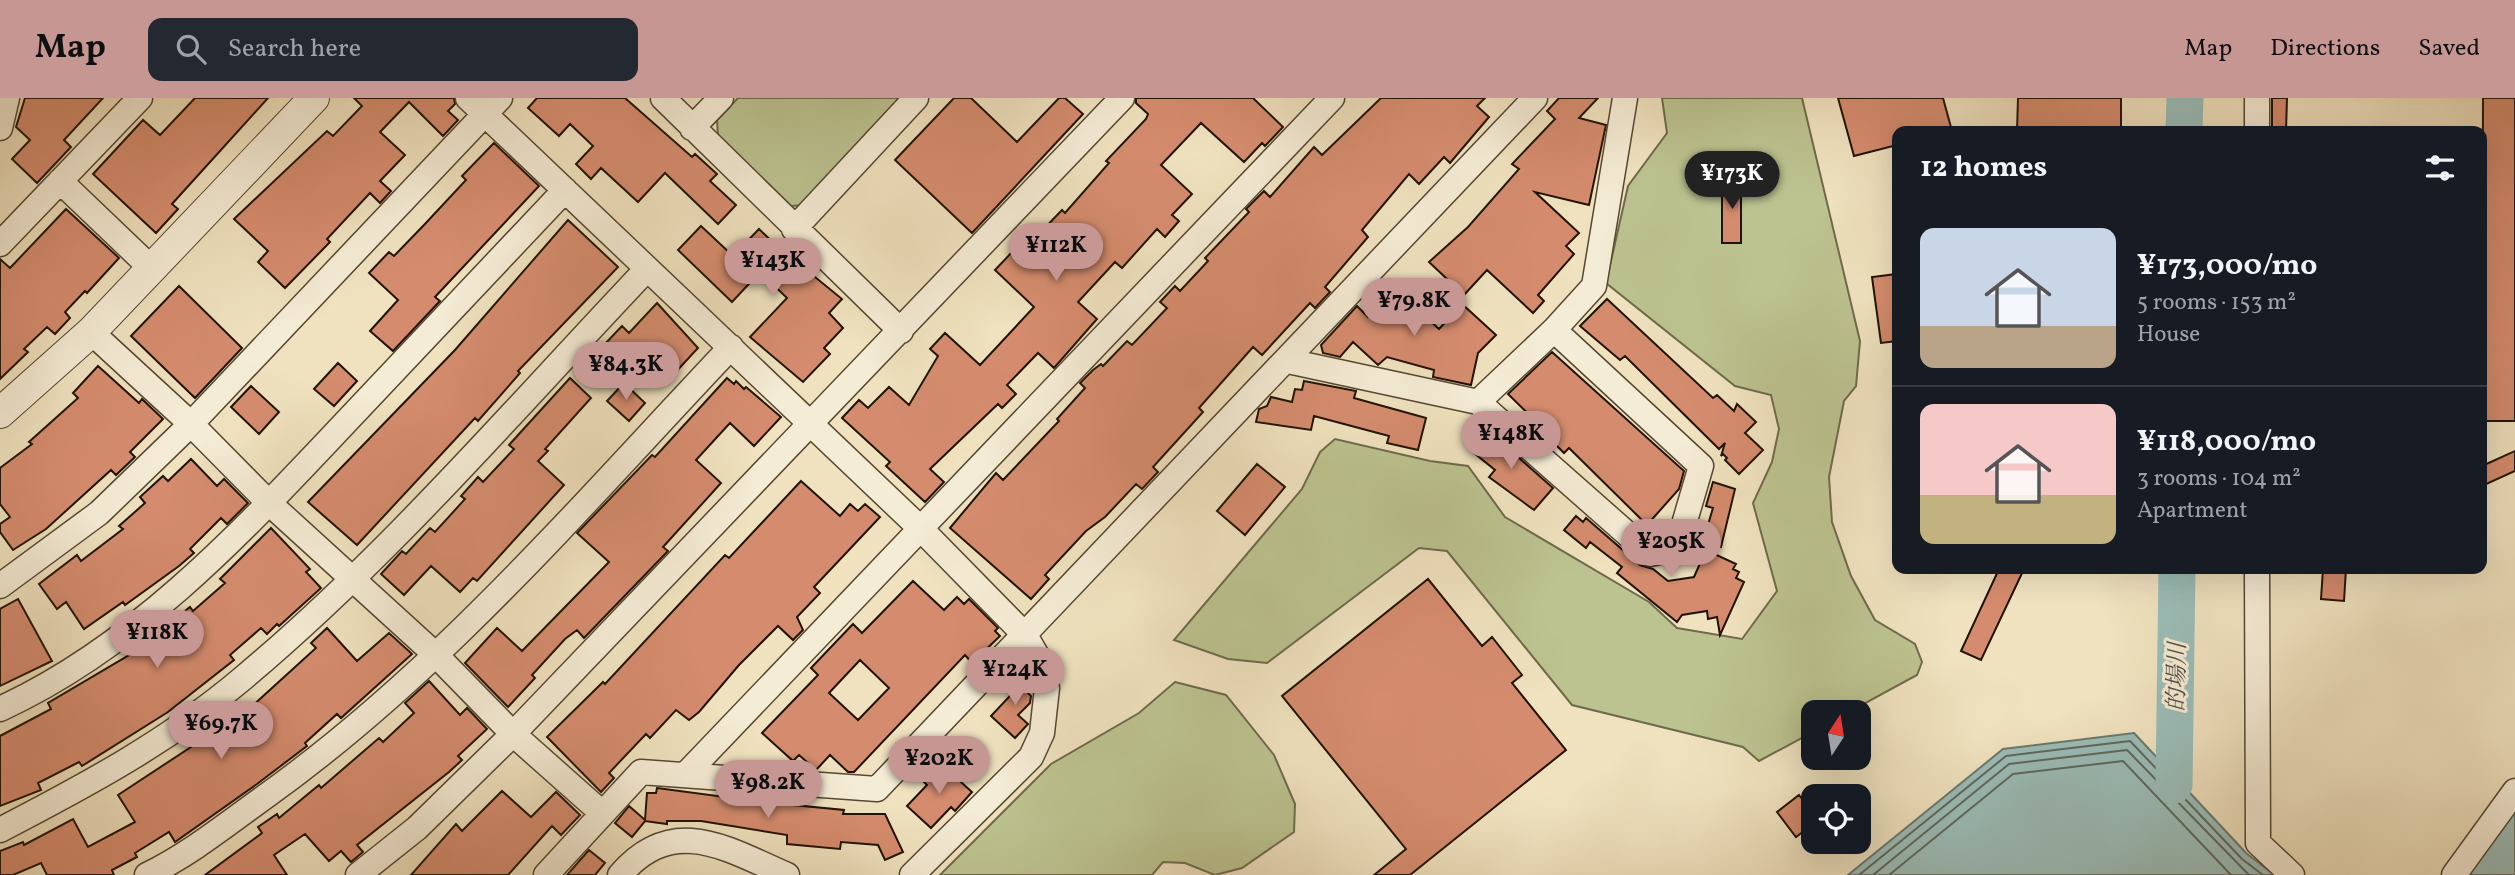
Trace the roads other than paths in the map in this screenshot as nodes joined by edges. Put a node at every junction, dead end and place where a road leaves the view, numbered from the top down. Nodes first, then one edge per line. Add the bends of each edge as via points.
1 (7, 98) edge
2 (140, 98) edge
3 (314, 98) edge
4 (663, 98) edge
5 (720, 98) edge
6 (916, 98) edge
7 (1122, 98) edge
8 (1332, 98) edge
9 (1535, 98) edge
10 (1625, 98) edge
11 (2257, 98) edge
12 (484, 103) edge
13 (2257, 126) edge
14 (0, 128) edge
15 (692, 128) junction
16 (60, 181) junction
17 (565, 190) junction
18 (794, 229) junction
19 (0, 244) edge
20 (152, 268) junction
21 (647, 269) junction
22 (1554, 330) junction
23 (901, 331) junction
24 (91, 332) junction
25 (731, 347) junction
26 (1288, 361) junction
27 (1478, 402) junction
28 (0, 413) edge
29 (191, 424) junction
30 (811, 425) junction
31 (269, 503) junction
32 (920, 528) junction
33 (2257, 574) edge
34 (352, 581) junction
35 (0, 586) edge
36 (1025, 635) junction
37 (437, 656) junction
38 (0, 709) edge
39 (513, 734) junction
40 (687, 773) junction
41 (2515, 791) edge
42 (602, 813) junction
43 (0, 830) edge
44 (147, 875) edge
45 (358, 875) edge
46 (546, 875) edge
47 (620, 875) edge
48 (786, 875) edge
49 (912, 875) edge
50 (2292, 875) edge
51 (2454, 875) edge

1 - 14 street
2 - 16 street
3 - 20 street
4 - 15 street
5 - 15 street
6 - 18 street
7 - 23 street
8 - 32 street
9 - 26 street
10 - 22 street via 1594,286
11 - 13 street
12 - 17 street
12 - 29 street
15 - 18 street
16 - 19 street
16 - 20 street
17 - 21 street
17 - 31 street
18 - 23 street
20 - 24 street
21 - 25 street
21 - 34 street
22 - 27 street
22 - 27 street via 1702,466 1677,548 1650,554
23 - 30 street
24 - 28 street
24 - 29 street
25 - 30 street
25 - 37 street
26 - 27 street
26 - 36 street
29 - 31 street
29 - 35 street via 99,513
30 - 32 street
30 - 39 street
31 - 34 street
31 - 38 street via 186,586 50,686
32 - 36 street
32 - 40 street
33 - 50 street via 2258,843
34 - 37 street
34 - 43 street via 241,681 116,770
36 - 40 street via 877,789
36 - 49 street via 1040,661 1047,688 1042,733 1031,757
37 - 39 street
37 - 44 street via 332,749 179,859
39 - 42 street
39 - 45 street via 417,828
40 - 42 street via 641,772
41 - 51 street
42 - 46 street
47 - 48 street via 633,860 656,847 685,840 708,841

